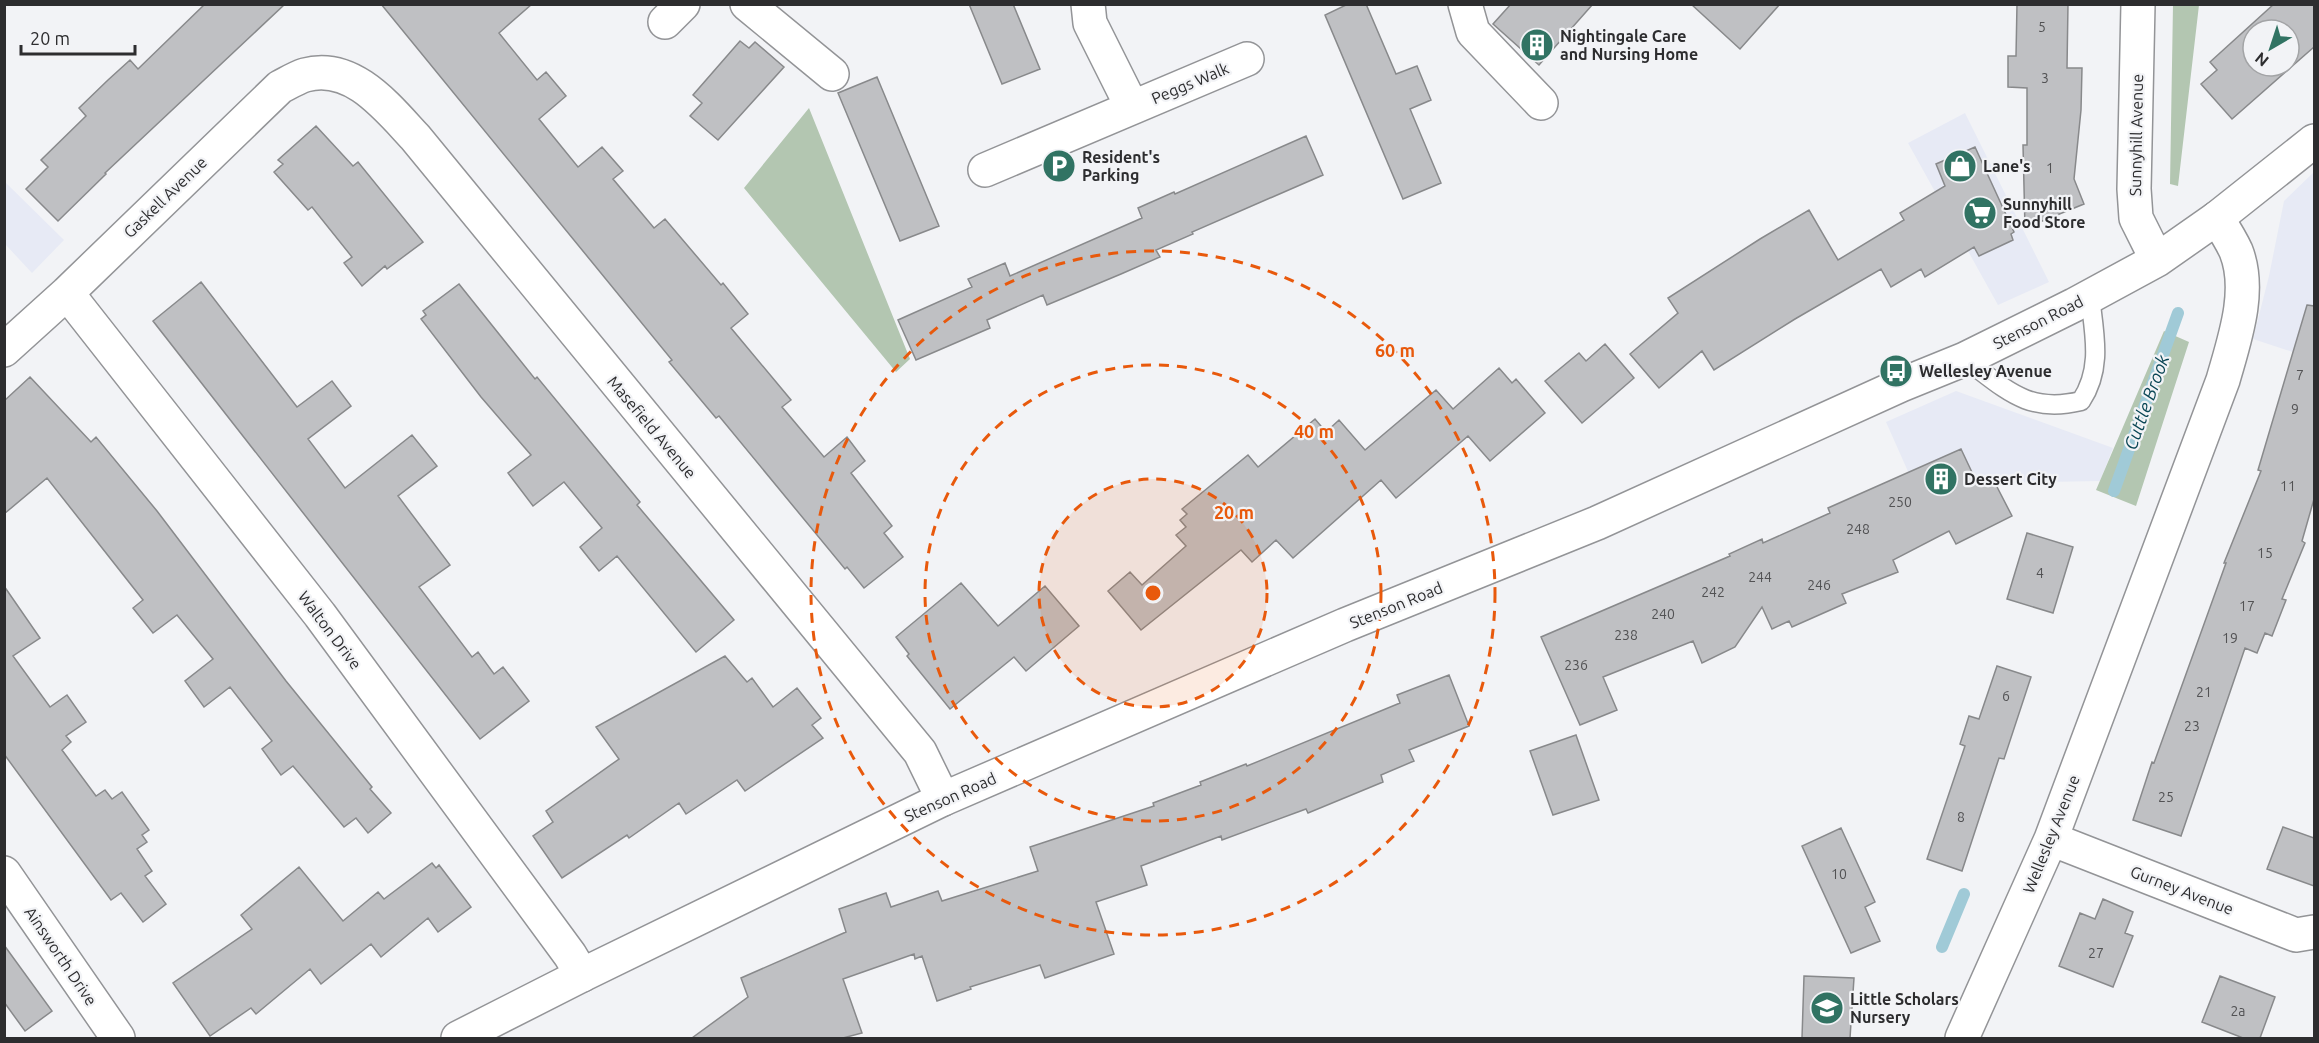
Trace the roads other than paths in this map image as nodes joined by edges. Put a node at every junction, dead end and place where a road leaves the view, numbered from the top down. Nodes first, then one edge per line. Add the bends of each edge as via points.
1 (747, 4) edge
2 (1465, 4) edge
3 (2138, 4) edge
4 (1089, 14) edge
5 (1247, 59) dead end
6 (339, 74) joint
7 (832, 74) dead end
8 (1541, 103) dead end
9 (1132, 107) junction
10 (2314, 141) edge
11 (985, 170) dead end
12 (2217, 218) junction
13 (2157, 260) junction
14 (67, 293) junction
15 (2090, 297) junction
16 (4, 350) edge
17 (1965, 359) junction
18 (943, 799) junction
19 (2051, 839) junction
20 (4, 873) edge
21 (2314, 932) edge
22 (582, 975) junction
23 (118, 1038) edge
24 (458, 1038) edge
25 (1962, 1038) edge

1 - 7 street
2 - 8 street via 1473,32
3 - 13 street, Sunnyhill Avenue via 2136,218
4 - 9 street, Peggs Walk
5 - 9 street, Peggs Walk
6 - 14 street, Gaskell Avenue via 306,75 280,87
6 - 18 street, Masefield Avenue via 376,95 415,137 920,752
9 - 11 street, Peggs Walk
10 - 12 street, Stenson Road
12 - 13 street, Stenson Road
12 - 19 street, Wellesley Avenue via 2236,252 2242,274 2231,353
13 - 15 street, Stenson Road
14 - 16 street, Gaskell Avenue
14 - 22 street, Walton Drive via 320,615
15 - 17 street, Stenson Road
15 - 17 lane via 2097,354 2088,391 2081,401 2037,404 2013,394
17 - 18 street, Stenson Road via 1597,523 1345,625
18 - 22 street, Stenson Road
19 - 21 street, Gurney Avenue via 2296,935
19 - 25 street, Wellesley Avenue
20 - 23 street, Ainsworth Drive
22 - 24 street, Stenson Road

